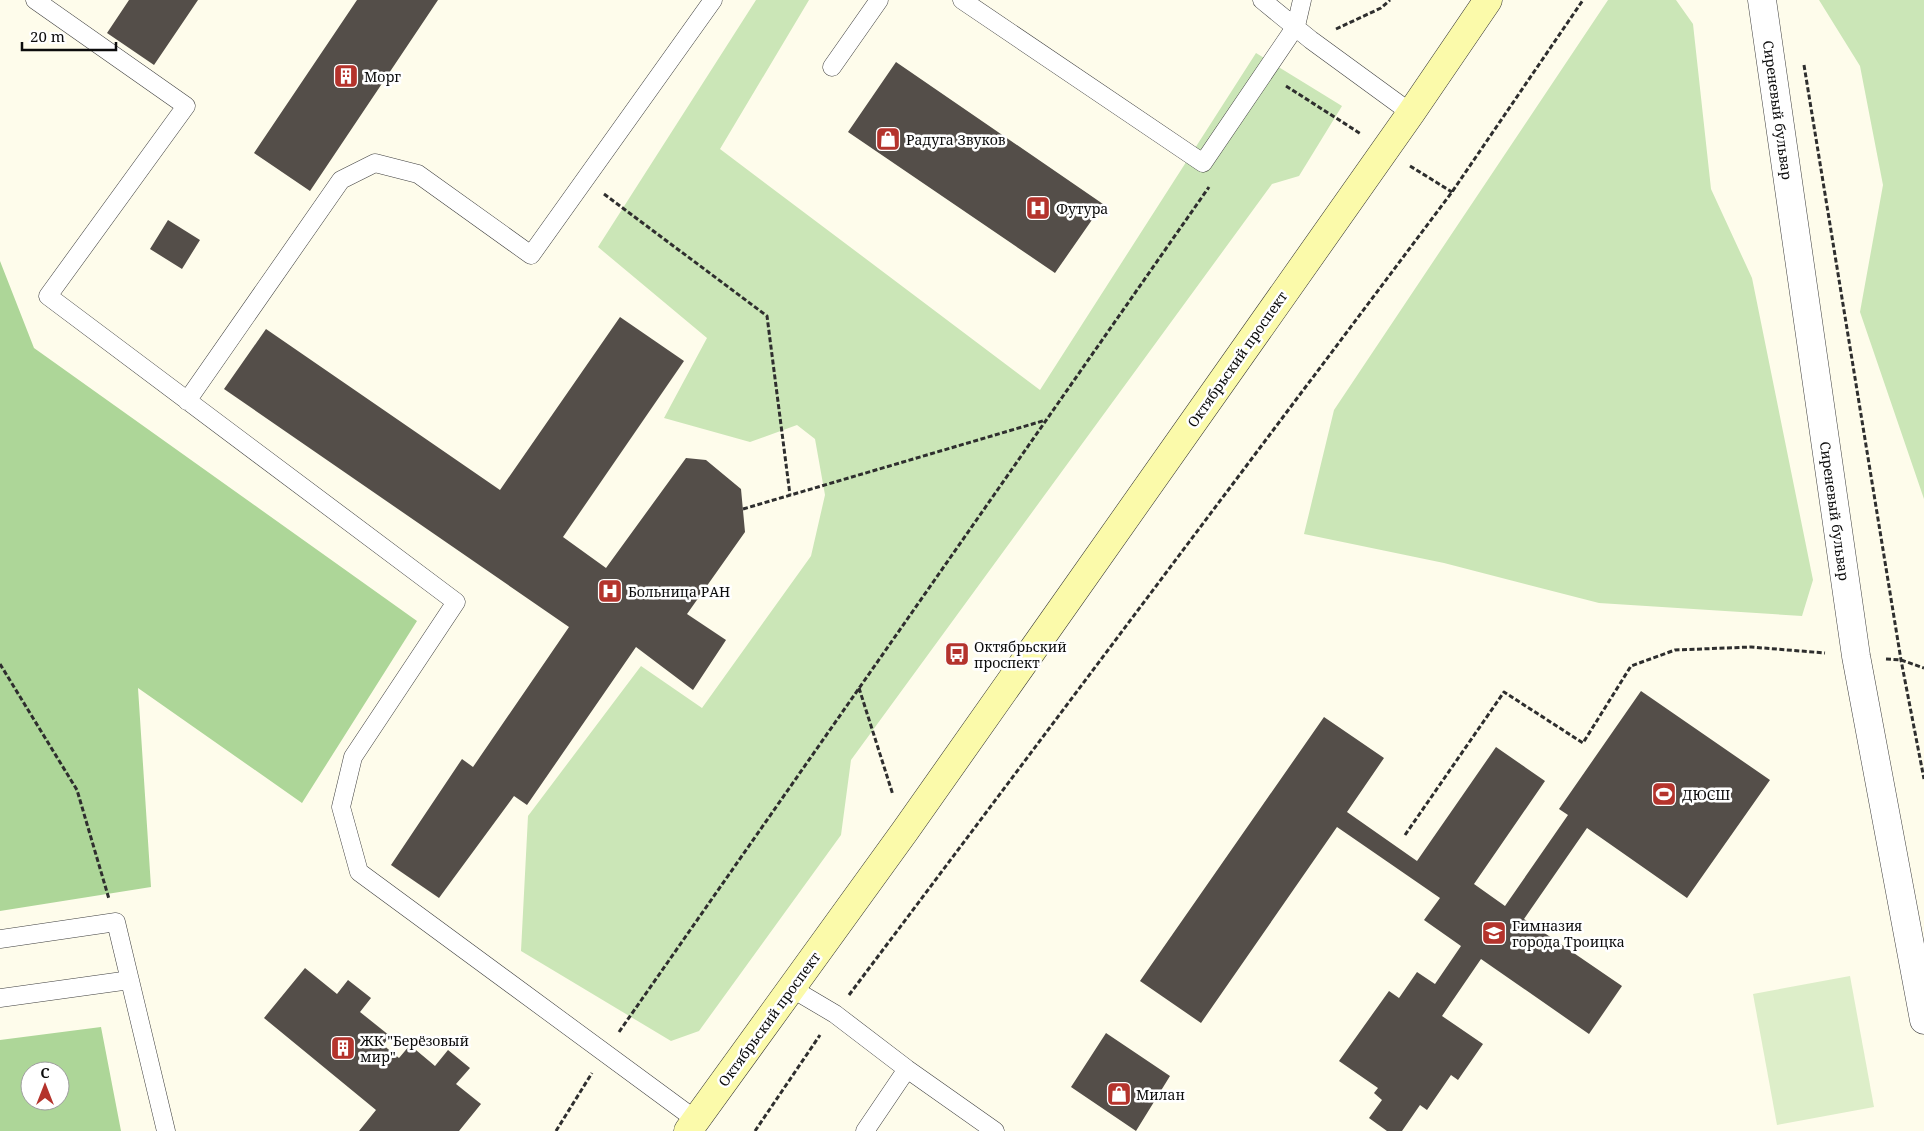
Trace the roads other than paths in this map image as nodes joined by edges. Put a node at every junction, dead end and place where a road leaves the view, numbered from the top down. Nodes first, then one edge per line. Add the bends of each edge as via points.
1 (34, 0) edge
2 (713, 0) edge
3 (879, 0) edge
4 (962, 0) edge
5 (1262, 0) edge
6 (1302, 0) edge
7 (1488, 0) edge
8 (1762, 0) edge
9 (1296, 26) junction
10 (832, 67) dead end
11 (1410, 113) junction
12 (188, 401) junction
13 (0, 939) edge
14 (130, 980) junction
15 (791, 988) junction
16 (0, 998) edge
17 (1924, 1020) edge
18 (907, 1069) junction
19 (692, 1126) edge
20 (166, 1131) edge
21 (865, 1131) edge
22 (995, 1131) edge

1 - 12 lane via 186,106 48,296
2 - 12 lane via 531,255 418,174 375,163 341,180
3 - 10 lane
4 - 9 lane via 1203,163
5 - 9 lane
6 - 9 lane
7 - 11 main road, Октябрьский проспект
8 - 17 street, Сиреневый бульвар via 1856,656
9 - 11 lane
11 - 15 main road, Октябрьский проспект
12 - 19 lane via 456,602 353,757 341,807 359,872 604,1053
13 - 14 lane via 116,922
14 - 16 lane
14 - 20 lane
15 - 18 lane via 835,1014
15 - 19 main road, Октябрьский проспект
18 - 21 lane
18 - 22 lane

